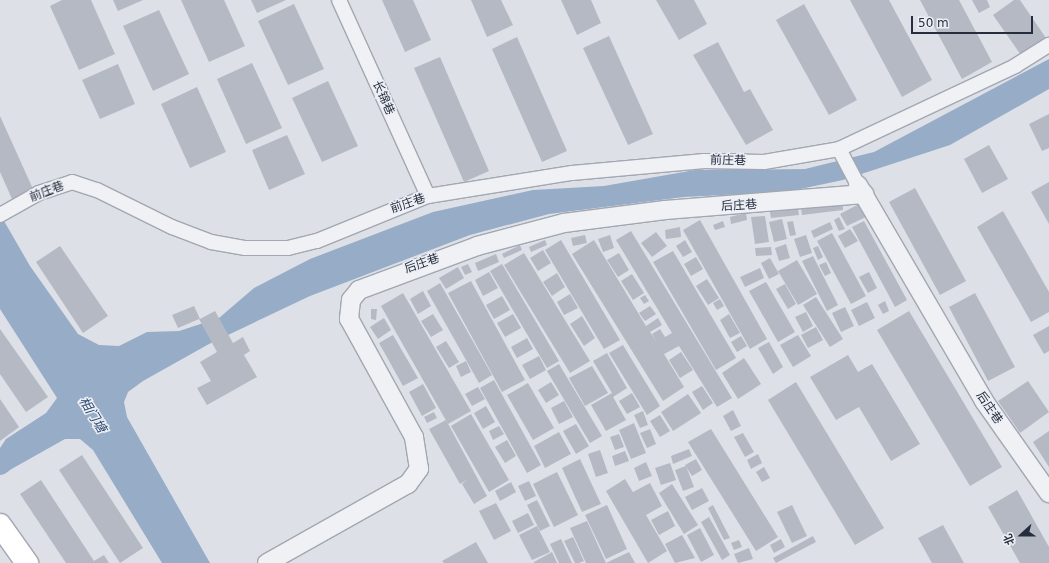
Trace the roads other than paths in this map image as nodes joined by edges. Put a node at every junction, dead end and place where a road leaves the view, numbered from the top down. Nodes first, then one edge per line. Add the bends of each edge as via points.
1 (339, 0) edge
2 (1049, 45) edge
3 (839, 149) junction
4 (861, 190) junction
5 (428, 196) junction
6 (2, 213) edge
7 (1049, 492) edge
8 (0, 525) edge
9 (27, 563) edge
10 (267, 563) edge

1 - 5 street, 长锦巷
2 - 3 street, 前庄巷 via 1015,66
3 - 4 street, 后庄巷
3 - 5 street, 前庄巷 via 764,162 704,160 572,173
4 - 7 street, 后庄巷 via 984,401
4 - 10 street, 后庄巷 via 564,223 478,246 359,290 351,300 349,319 414,437 419,469 408,484
5 - 6 street, 前庄巷 via 317,241 275,249 229,246 205,240 97,190 72,182 39,193
8 - 9 main road

